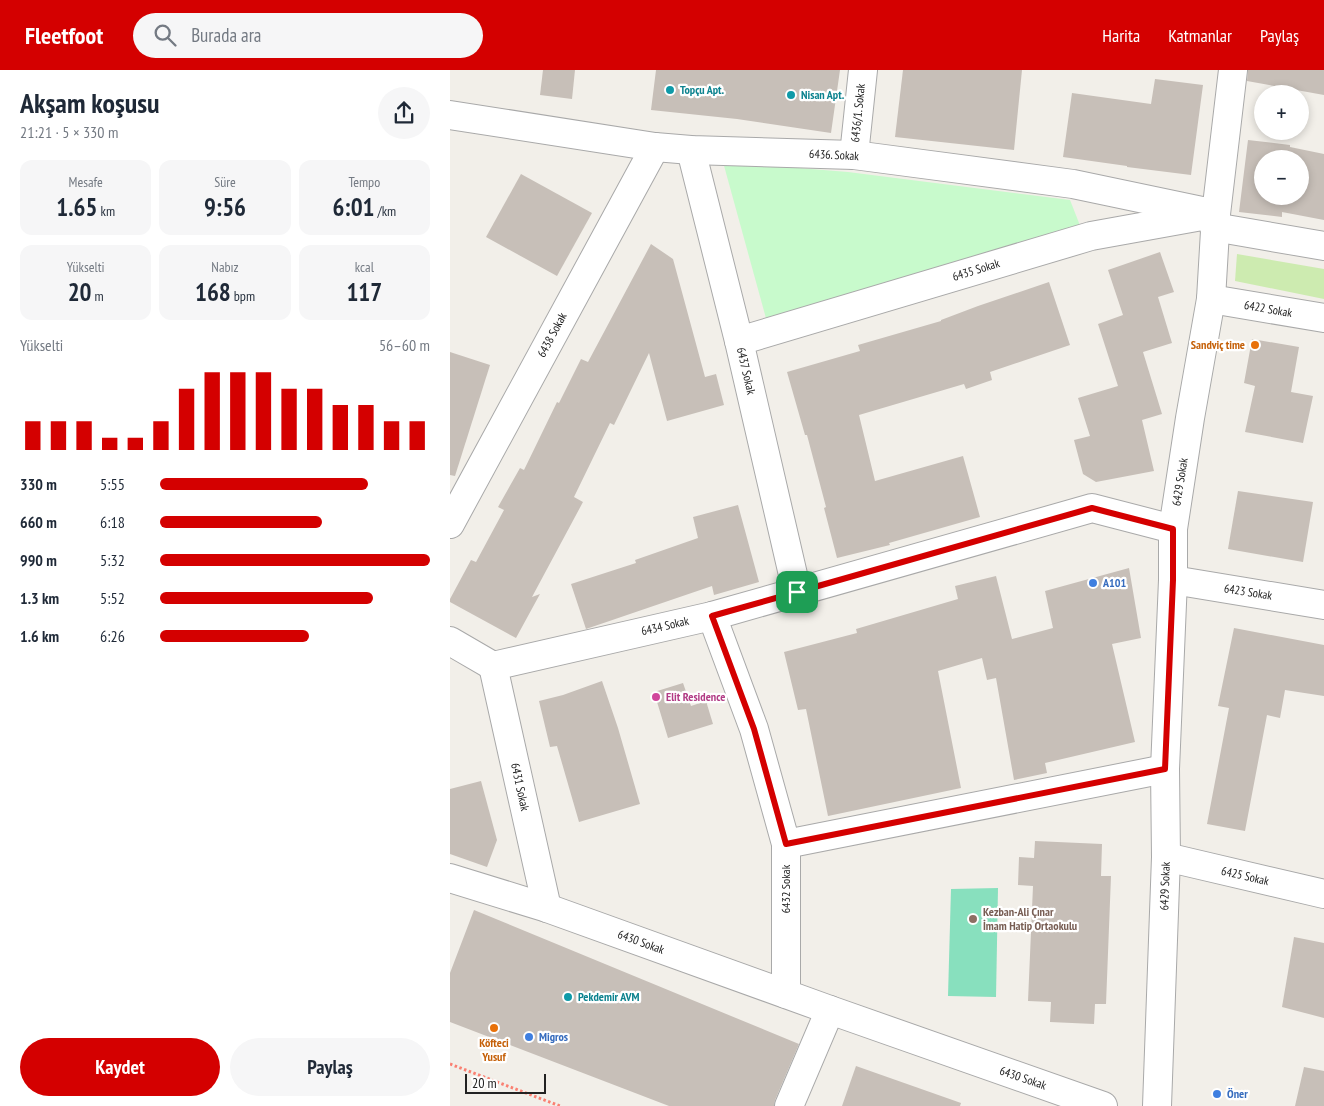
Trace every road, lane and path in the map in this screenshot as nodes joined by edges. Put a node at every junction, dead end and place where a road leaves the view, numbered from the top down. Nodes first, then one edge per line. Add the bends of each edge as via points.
1 (863, 70) edge
2 (1232, 70) edge
3 (450, 115) edge
4 (655, 147) junction
5 (691, 150) junction
6 (854, 155) junction
7 (1215, 220) junction
8 (1324, 246) edge
9 (1211, 299) junction
10 (1324, 318) edge
11 (739, 340) junction
12 (450, 524) edge
13 (1173, 529) junction
14 (1173, 580) junction
15 (797, 592) junction
16 (1324, 605) edge
17 (712, 616) junction
18 (450, 641) edge
19 (493, 666) junction
20 (1165, 769) junction
21 (786, 844) junction
22 (1166, 857) junction
23 (450, 878) edge
24 (1324, 894) edge
25 (547, 908) junction
26 (786, 994) junction
27 (830, 1010) junction
28 (450, 1064) edge
29 (560, 1106) edge
30 (789, 1106) edge
31 (1103, 1106) edge
32 (1157, 1106) edge

1 - 6 street, 6436/1. Sokak
2 - 7 street, 6429 Sokak
3 - 4 street, 6436. Sokak
4 - 5 street, 6436. Sokak
4 - 12 street, 6438 Sokak
5 - 6 street, 6436. Sokak
5 - 11 street, 6437 Sokak
6 - 7 street, 6436. Sokak via 1073,184
7 - 8 street
7 - 9 street, 6429 Sokak
7 - 11 street, 6435 Sokak via 1091,236
9 - 10 street, 6422 Sokak
9 - 13 street, 6429 Sokak
11 - 15 street, 6437 Sokak
13 - 14 street, 6429 Sokak
13 - 15 street, 6434 Sokak via 1092,508
14 - 16 street, 6423 Sokak
14 - 20 street, 6429 Sokak
15 - 17 street, 6434 Sokak
17 - 19 street, 6434 Sokak
17 - 21 street, 6432 Sokak via 754,729
18 - 19 street
19 - 25 street, 6431 Sokak
20 - 21 street
20 - 22 street, 6429 Sokak
21 - 26 street, 6432 Sokak
22 - 24 street, 6425 Sokak
22 - 32 street, 6429 Sokak
23 - 25 street, 6430 Sokak
25 - 26 street, 6430 Sokak
26 - 27 street, 6430 Sokak
27 - 30 street
27 - 31 street, 6430 Sokak
28 - 29 path

